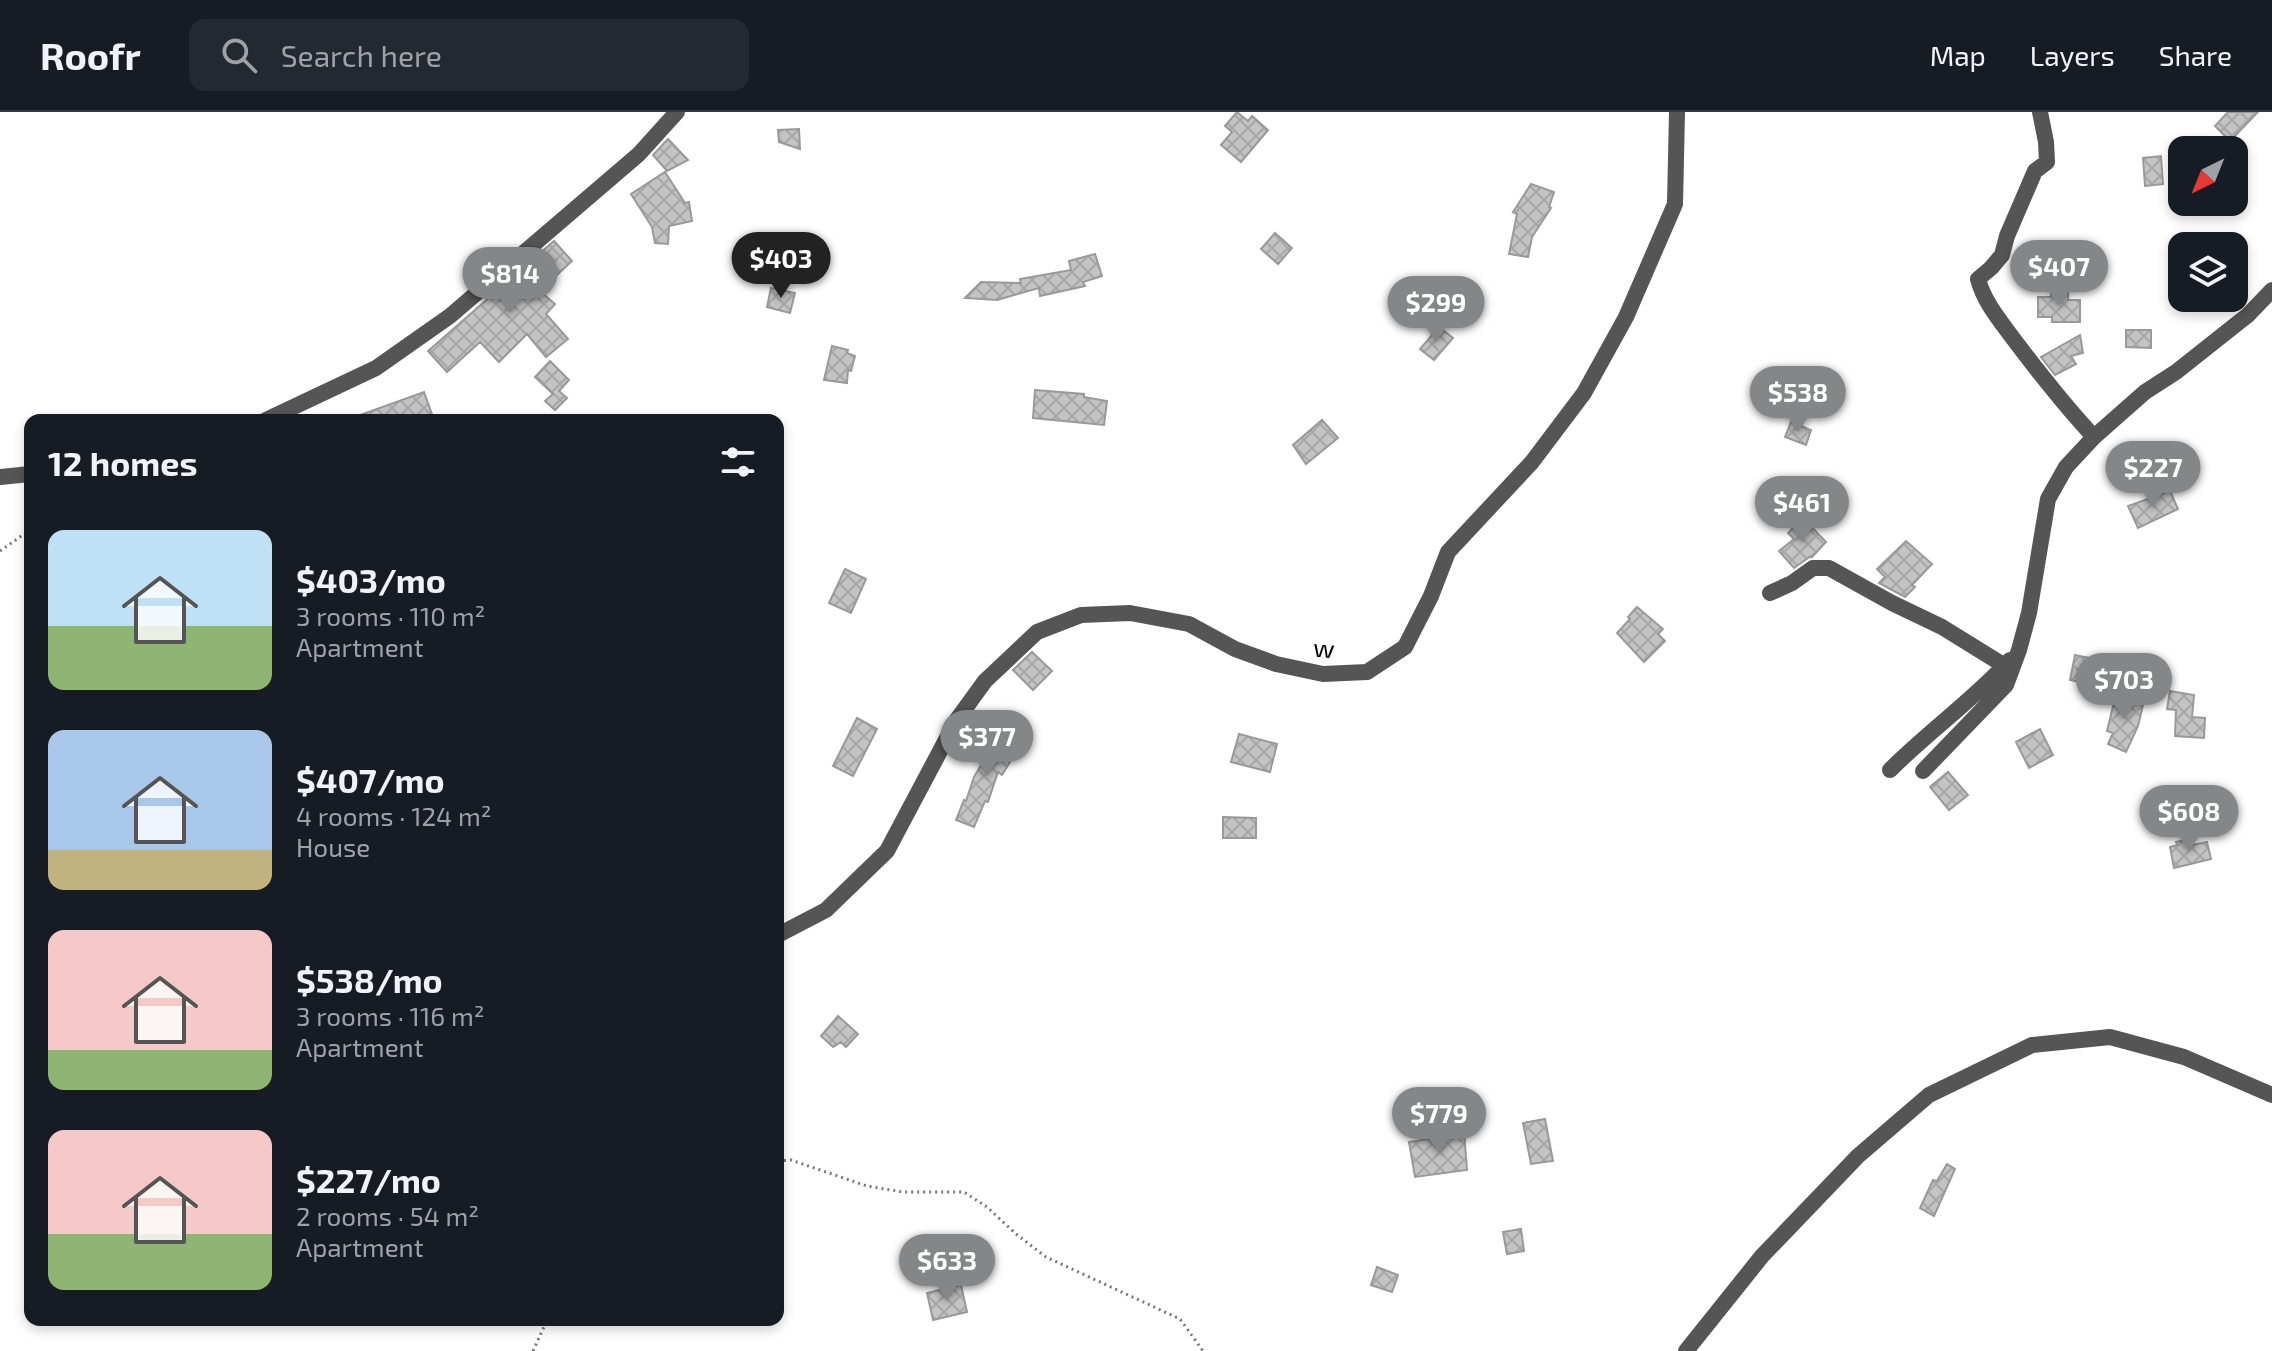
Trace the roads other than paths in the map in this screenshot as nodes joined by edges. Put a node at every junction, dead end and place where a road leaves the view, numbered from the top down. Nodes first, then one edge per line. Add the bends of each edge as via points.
1 (677, 112) edge
2 (1677, 112) edge
3 (2040, 112) edge
4 (2272, 290) edge
5 (279, 414) edge
6 (2094, 437) junction
7 (24, 475) edge
8 (0, 477) edge
9 (1770, 593) dead end
10 (2019, 650) junction
11 (2005, 666) junction
12 (1890, 770) dead end
13 (1923, 771) dead end
14 (784, 932) edge
15 (2272, 1095) edge
16 (1686, 1351) edge

1 - 5 street via 639,154 450,316 376,368
2 - 14 street, w via 1675,204 1626,317 1584,393 1532,462 1448,552 1405,647 1367,672 1323,674 1235,649 1189,624 1130,613 1081,615 1037,632 985,681 956,721 887,851 826,910
3 - 6 street via 2047,162 2035,171 2002,255 1978,279 1994,315 2025,358
4 - 6 street
6 - 10 street via 2066,467 2048,499
7 - 8 street
9 - 11 street via 1813,568 1829,568
10 - 11 street
10 - 13 street via 2006,685
11 - 12 street
15 - 16 street via 2184,1057 2110,1037 2032,1045 1929,1095 1858,1156 1762,1256

